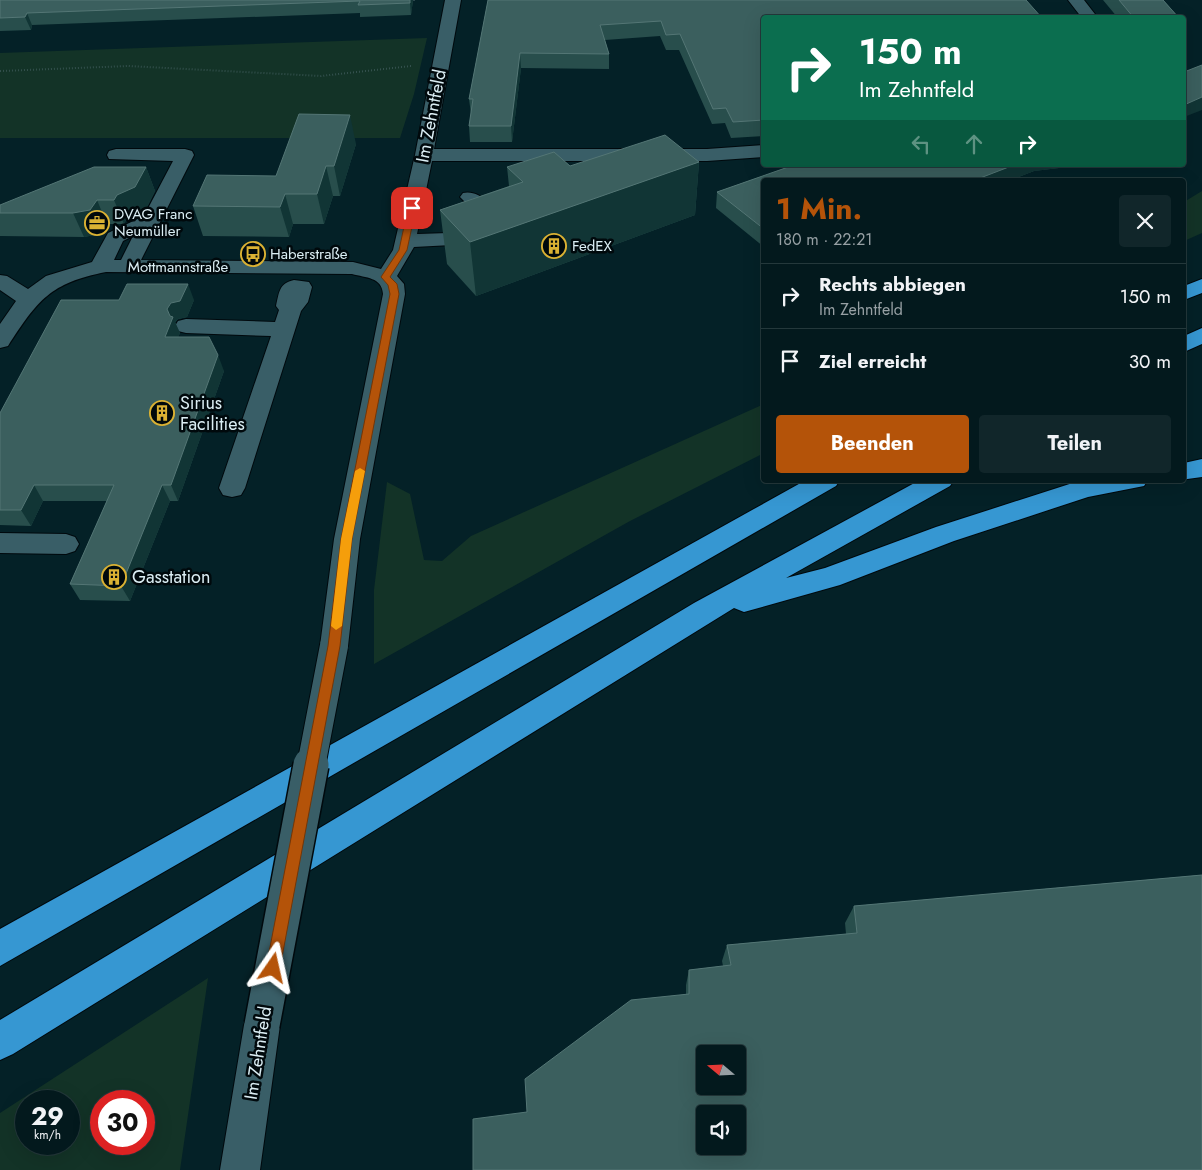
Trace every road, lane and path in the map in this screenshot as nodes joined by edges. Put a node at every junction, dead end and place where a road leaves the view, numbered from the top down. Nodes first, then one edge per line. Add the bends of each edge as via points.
1 (453, 0) edge
2 (1076, 0) edge
3 (1088, 15) edge
4 (442, 62) junction
5 (0, 71) edge
6 (761, 151) edge
7 (116, 155) dead end
8 (424, 155) junction
9 (470, 197) dead end
10 (152, 220) junction
11 (405, 240) junction
12 (128, 266) junction
13 (100, 268) junction
14 (386, 277) junction
15 (0, 281) edge
16 (1202, 285) edge
17 (297, 287) junction
18 (1186, 293) edge
19 (28, 299) junction
20 (186, 326) dead end
21 (284, 329) junction
22 (1202, 335) edge
23 (0, 341) edge
24 (1186, 344) edge
25 (1202, 468) edge
26 (1186, 472) edge
27 (822, 483) edge
28 (936, 483) edge
29 (1116, 483) edge
30 (232, 488) dead end
31 (0, 543) edge
32 (66, 544) dead end
33 (704, 611) junction
34 (0, 948) edge
35 (0, 1041) edge
36 (240, 1170) edge

1 - 4 street, Im Zehntfeld
2 - 3 street
4 - 5 path via 321,76 128,66
4 - 8 street, Im Zehntfeld
6 - 8 street via 707,155
7 - 10 street via 185,155
8 - 11 street, Im Zehntfeld
9 - 11 street via 495,221 452,239
10 - 12 street
10 - 13 street via 115,237
11 - 14 street, Im Zehntfeld via 397,262
12 - 13 street, Mottmannstraße
12 - 17 street, Mottmannstraße
13 - 19 street, Mottmannstraße via 66,275
14 - 17 street, Mottmannstraße via 353,268
14 - 36 street, Im Zehntfeld, bridge via 393,284 394,294 347,539 334,646 262,1025
15 - 19 street
16 - 18 highway
17 - 21 street
19 - 23 street, Mottmannstraße
20 - 21 street
21 - 30 street
22 - 24 highway
25 - 26 highway
27 - 34 highway
28 - 33 highway
29 - 33 highway via 1086,488 945,534 830,578
31 - 32 street
33 - 35 highway

